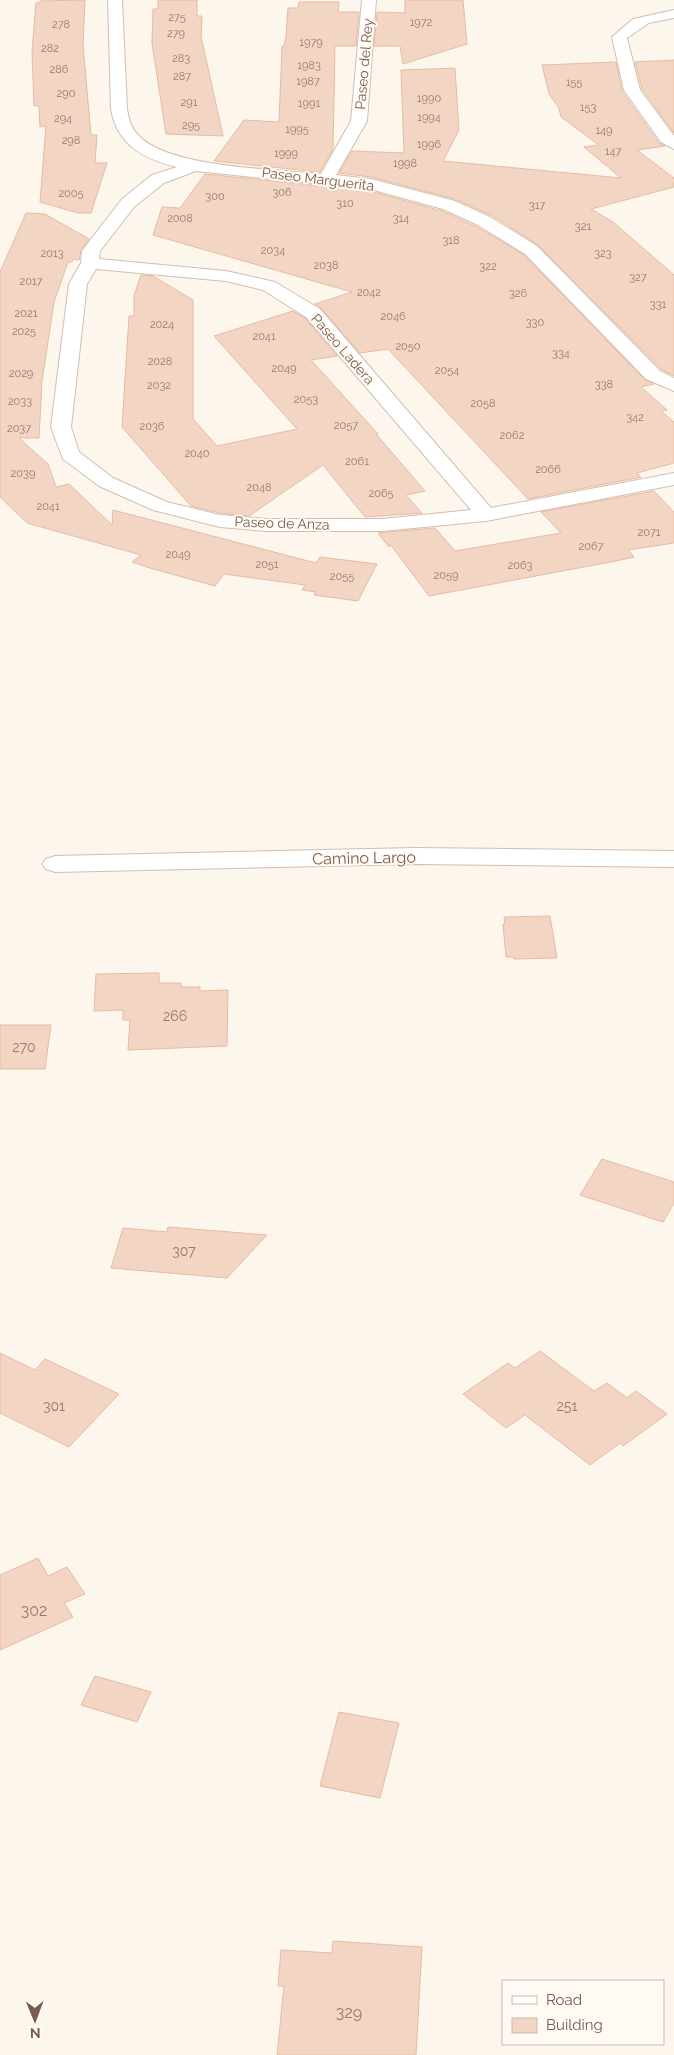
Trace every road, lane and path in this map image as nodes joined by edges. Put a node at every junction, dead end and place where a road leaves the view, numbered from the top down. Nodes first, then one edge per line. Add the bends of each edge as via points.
1 (115, 0) edge
2 (369, 0) edge
3 (674, 14) edge
4 (674, 144) edge
5 (195, 166) junction
6 (326, 179) junction
7 (90, 263) junction
8 (674, 385) edge
9 (674, 480) edge
10 (486, 515) junction
11 (674, 859) edge
12 (55, 864) dead end

1 - 5 street, Paseo Marguerita via 118,108 122,126 134,141 161,158
2 - 6 street, Paseo del Rey via 359,121
3 - 4 street via 644,18 632,24 619,38 632,90
5 - 6 street, Paseo Marguerita
5 - 7 street, Paseo de Anza via 158,179 130,200 91,251
6 - 8 street, Paseo Marguerita via 371,184 449,205 484,221 531,250 652,374
7 - 10 street, Paseo Ladera via 226,276 269,286 313,313
7 - 10 street, Paseo de Anza via 78,284 61,427 70,455 106,482 160,506 220,521 267,525 382,525
9 - 10 street, Paseo de Anza
11 - 12 street, Camino Largo via 415,856

